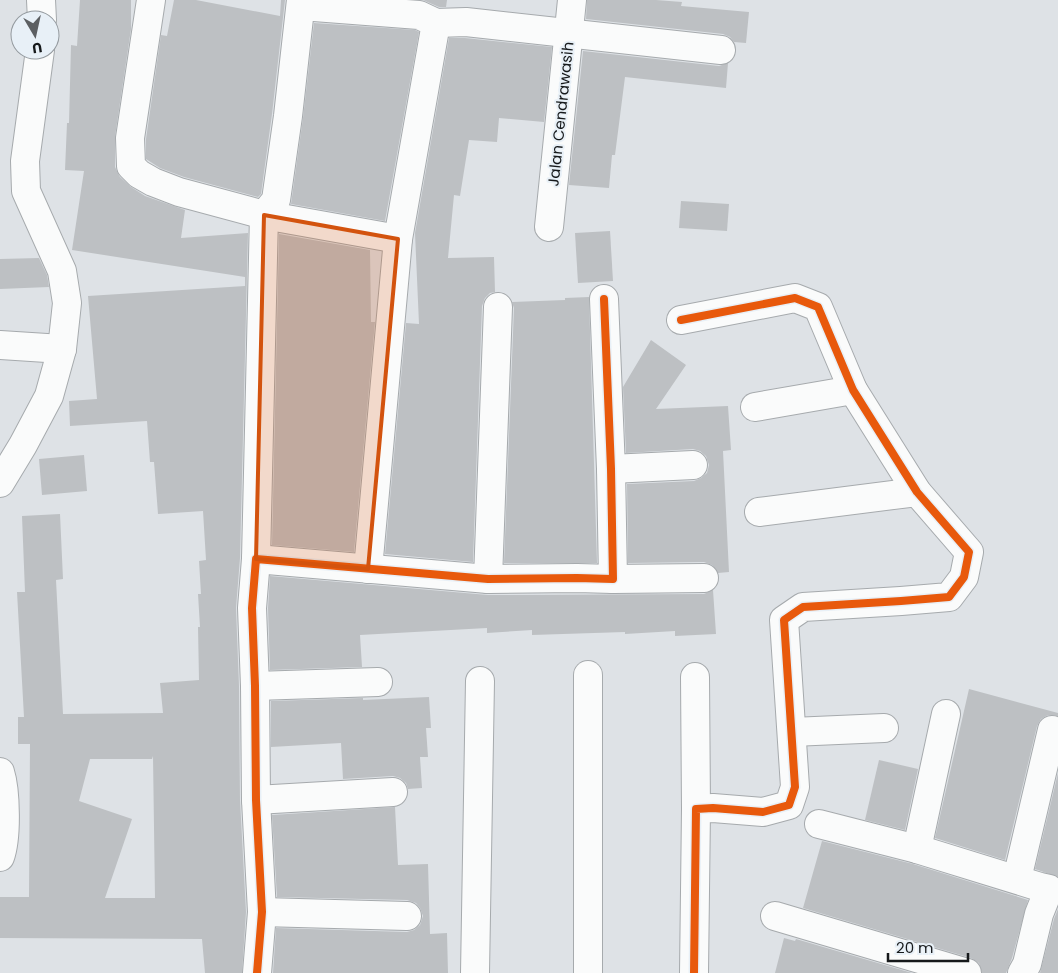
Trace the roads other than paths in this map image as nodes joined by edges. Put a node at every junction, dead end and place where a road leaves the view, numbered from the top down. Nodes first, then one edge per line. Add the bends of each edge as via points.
1 (151, 0) edge
2 (572, 0) edge
3 (301, 3) edge
4 (436, 22) junction
5 (569, 32) junction
6 (721, 50) dead end
7 (39, 60) edge
8 (264, 215) junction
9 (549, 227) dead end
10 (398, 239) junction
11 (604, 299) dead end
12 (498, 307) dead end
13 (681, 320) dead end
14 (0, 345) edge
15 (62, 349) junction
16 (853, 390) junction
17 (755, 407) dead end
18 (693, 465) dead end
19 (611, 469) junction
20 (0, 483) edge
21 (917, 492) junction
22 (759, 512) dead end
23 (256, 559) junction
24 (368, 569) junction
25 (704, 578) dead end
26 (488, 579) junction
27 (613, 579) junction
28 (588, 675) dead end
29 (696, 677) dead end
30 (480, 681) dead end
31 (378, 682) dead end
32 (255, 686) junction
33 (946, 714) dead end
34 (884, 728) dead end
35 (1052, 730) dead end
36 (792, 732) junction
37 (0, 772) edge
38 (393, 792) dead end
39 (256, 800) junction
40 (696, 809) junction
41 (819, 824) dead end
42 (917, 849) junction
43 (0, 857) edge
44 (1017, 880) junction
45 (1054, 890) edge
46 (262, 912) junction
47 (406, 916) dead end
48 (775, 916) dead end
49 (257, 973) edge
50 (475, 973) edge
51 (588, 973) edge
52 (694, 973) edge
53 (967, 973) edge
54 (1022, 973) edge

1 - 8 street via 130,138 131,166 139,174 179,192
2 - 5 street, Jalan Cendrawasih
3 - 4 street via 419,15
3 - 8 street via 276,200
4 - 5 street
4 - 10 street
5 - 6 street
5 - 9 street, Jalan Cendrawasih
7 - 15 street via 25,161 26,192 62,271 67,303
8 - 10 street
8 - 23 street
10 - 24 street
11 - 19 street
12 - 26 street
13 - 16 street via 796,298 818,307
14 - 15 street
15 - 20 street via 48,396
16 - 17 street
16 - 21 street
18 - 19 street
19 - 27 street
21 - 22 street
21 - 36 street via 969,552 964,578 948,597 803,607 784,620
23 - 24 street
23 - 32 street via 252,608
24 - 26 street
25 - 27 street
26 - 27 street
28 - 51 street
29 - 40 street
30 - 50 street
31 - 32 street
32 - 39 street
33 - 42 street
34 - 36 street
35 - 44 street
36 - 40 street via 795,787 789,805 763,812
37 - 43 street via 4,785 4,847
38 - 39 street
39 - 46 street
40 - 52 street
41 - 42 street
42 - 44 street
44 - 45 street
45 - 54 street via 1039,914
46 - 47 street
46 - 49 street
48 - 53 street

